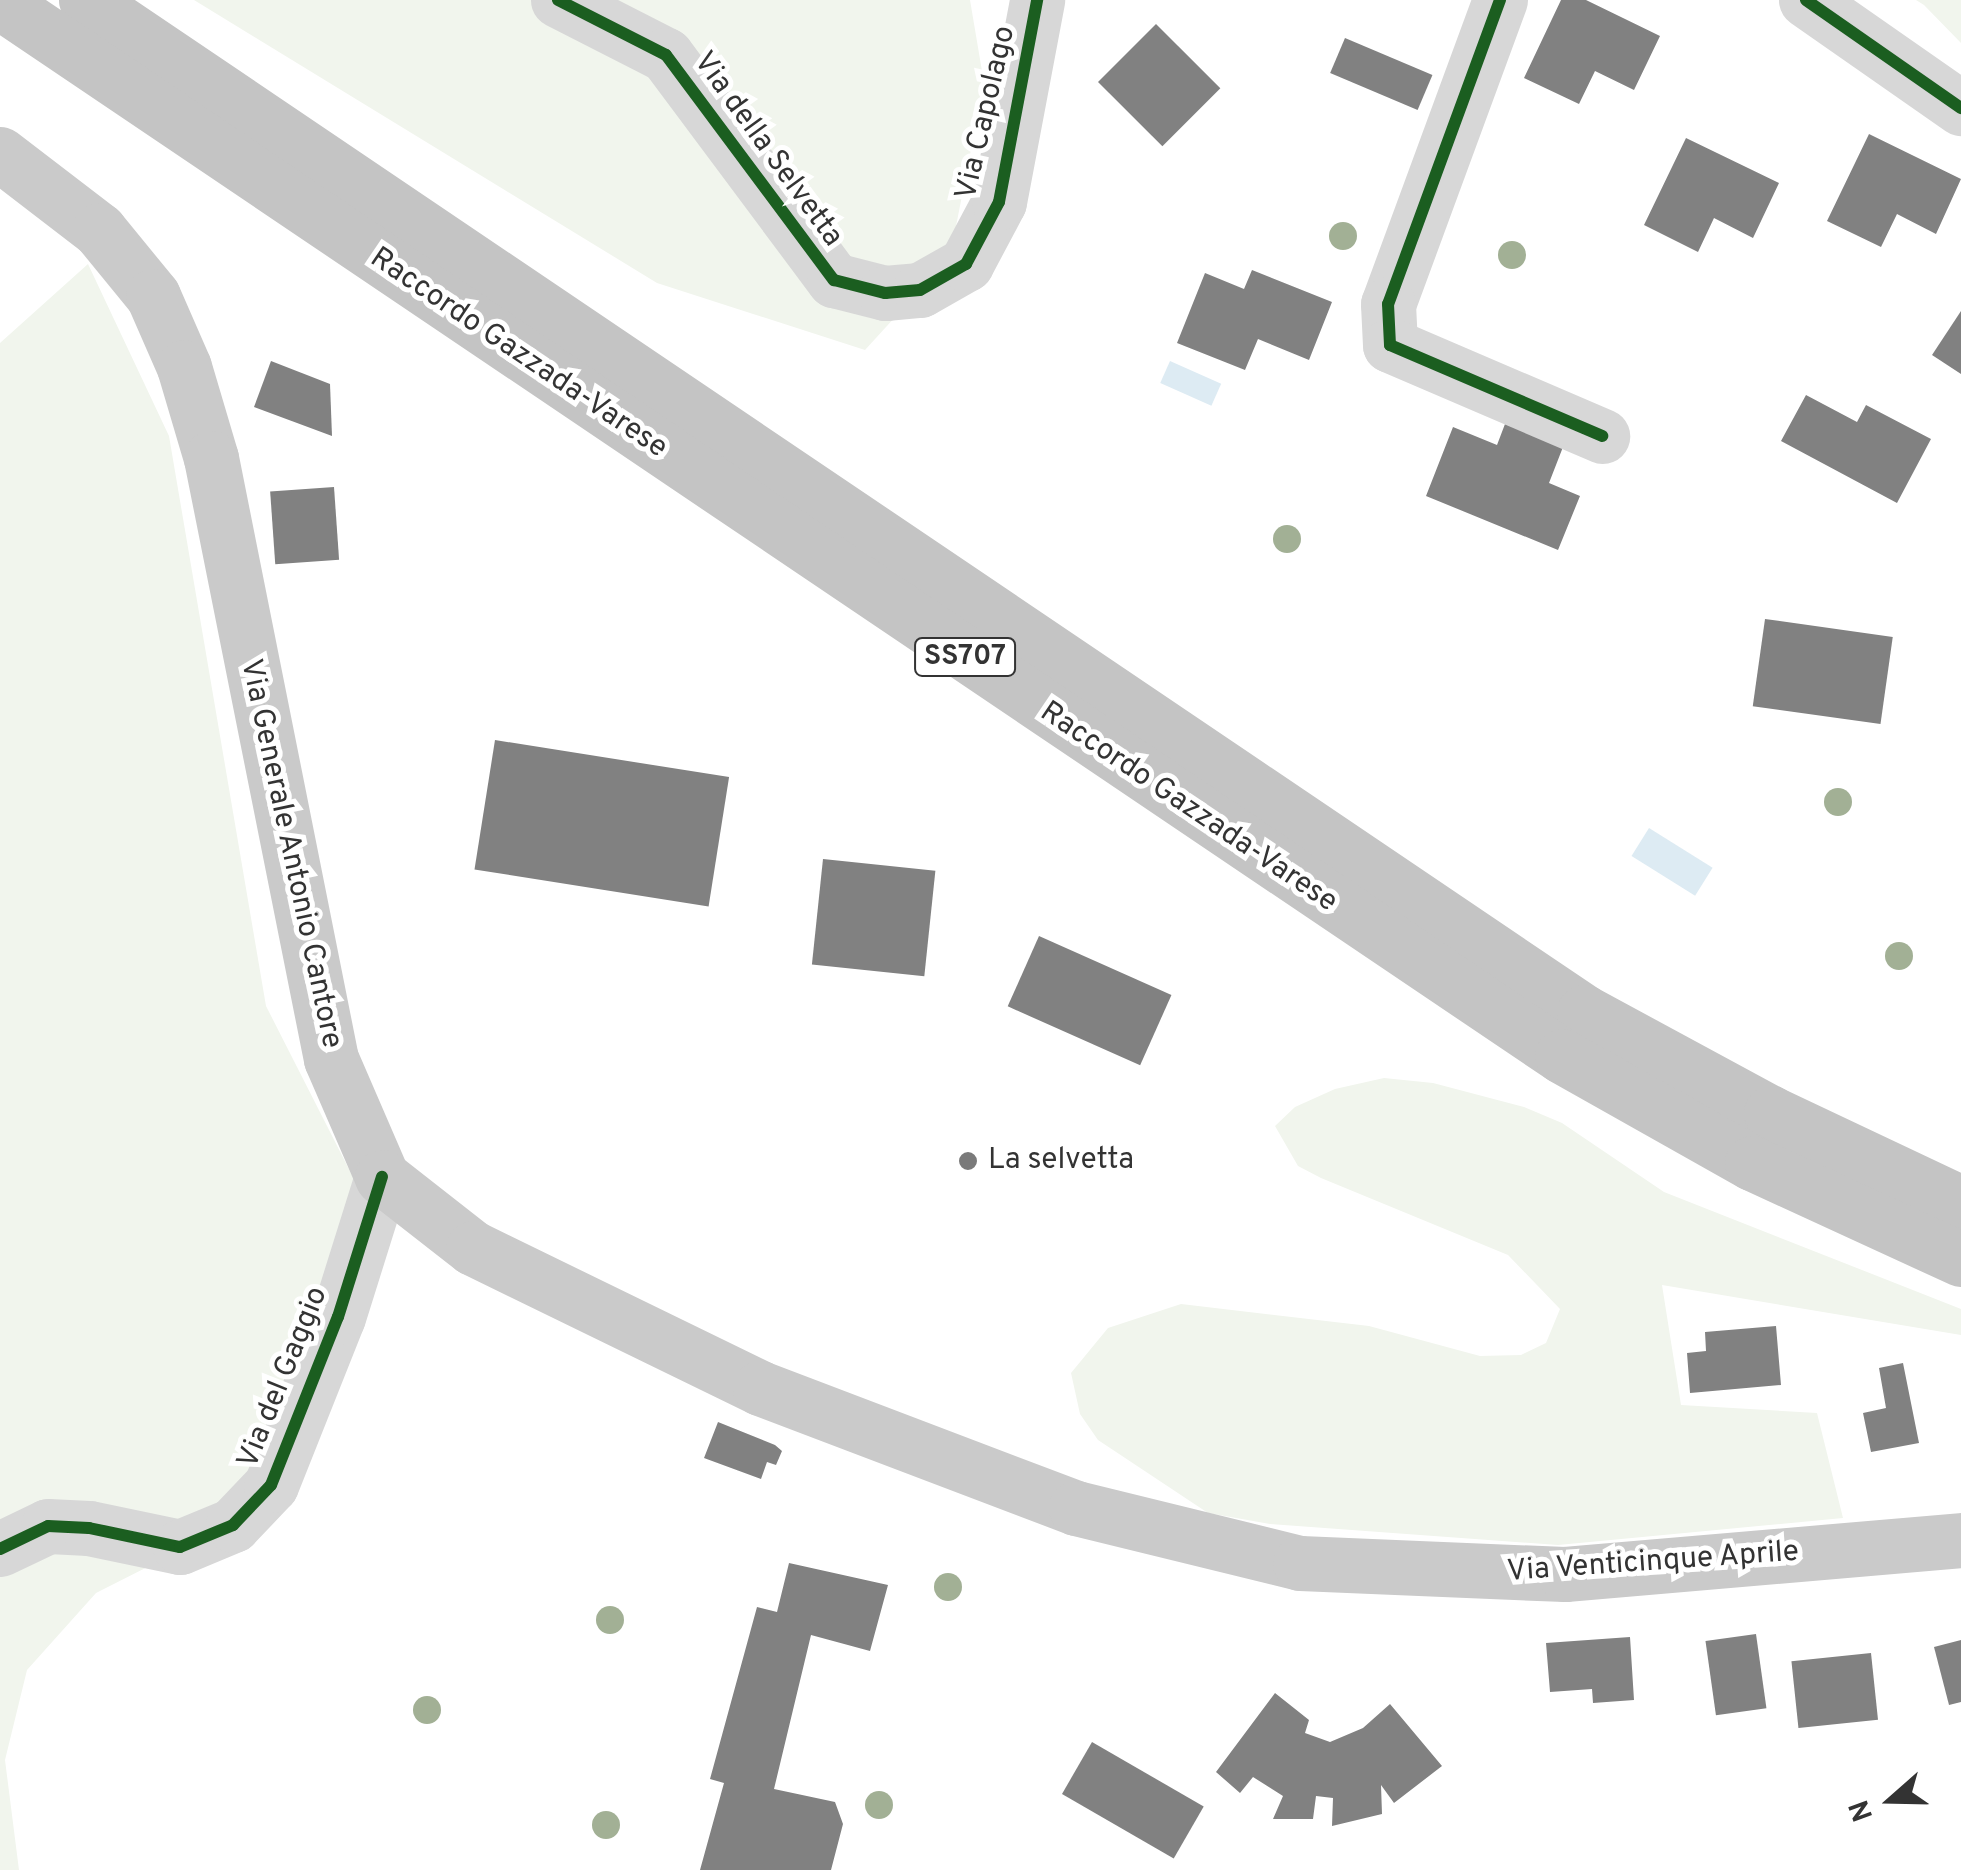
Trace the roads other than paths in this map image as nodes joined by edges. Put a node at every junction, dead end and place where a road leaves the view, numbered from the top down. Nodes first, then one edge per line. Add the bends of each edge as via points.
1 (86, 0) edge
2 (558, 0) edge
3 (1037, 0) edge
4 (1500, 0) edge
5 (1806, 0) edge
6 (0, 2) edge
7 (1961, 108) edge
8 (0, 154) edge
9 (885, 293) joint
10 (1602, 436) dead end
11 (382, 1178) junction
12 (1961, 1203) edge
13 (1961, 1258) edge
14 (886, 1433) joint
15 (1961, 1540) edge
16 (0, 1549) edge

1 - 12 highway, Raccordo Gazzada-Varese / SS707 via 1584,1012 1771,1113
2 - 9 street, Via della Selvetta via 666,55 834,280
3 - 9 street, Via Capolago via 998,202 966,264 920,290
4 - 10 street via 1388,304 1390,345
5 - 7 street
6 - 13 highway, Raccordo Gazzada-Varese / SS707 via 1562,1056 1752,1163
8 - 11 main road, Via Generale Antonio Cantore via 99,230 153,296 184,368 211,458 311,980 331,1058
11 - 14 main road, Via Generale Antonio Cantore via 473,1248 760,1388
11 - 16 street, Via del Gaggio via 338,1318 271,1484 233,1525 180,1547 48,1526
14 - 15 main road, Via Venticinque Aprile via 1076,1508 1300,1563 1565,1574

